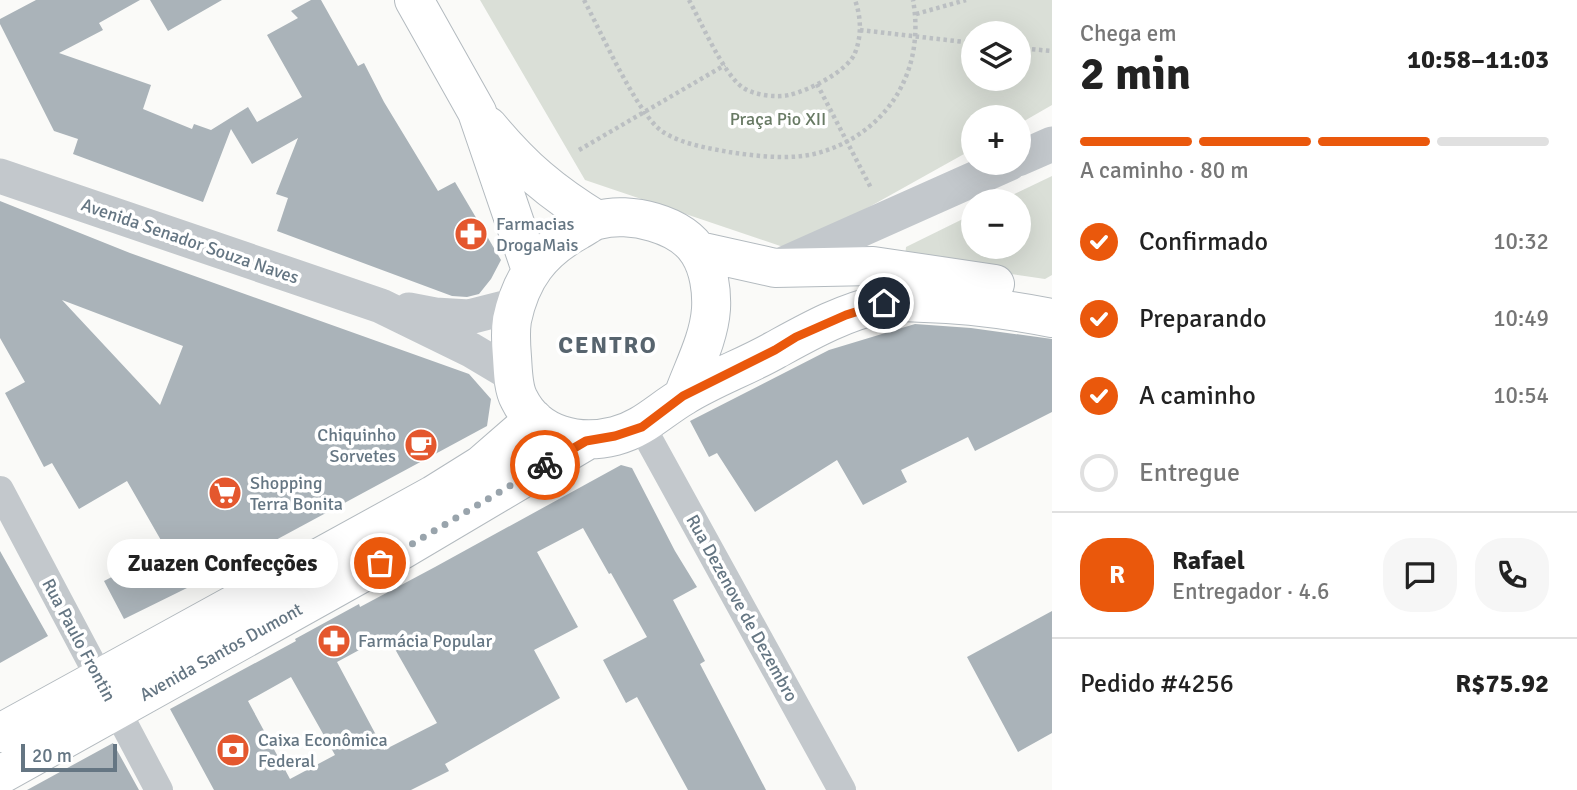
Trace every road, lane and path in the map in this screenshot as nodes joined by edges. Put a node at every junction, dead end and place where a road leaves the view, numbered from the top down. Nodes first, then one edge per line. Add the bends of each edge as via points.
1 (414, 0) edge
2 (584, 0) edge
3 (689, 0) edge
4 (855, 0) edge
5 (913, 0) edge
6 (966, 0) edge
7 (916, 14) junction
8 (860, 30) junction
9 (916, 36) junction
10 (961, 42) edge
11 (1031, 49) edge
12 (1052, 51) edge
13 (725, 65) junction
14 (817, 84) junction
15 (477, 112) junction
16 (644, 113) junction
17 (847, 141) junction
18 (1052, 144) edge
19 (579, 150) dead end
20 (1031, 153) edge
21 (983, 175) edge
22 (0, 176) edge
23 (873, 192) dead end
24 (597, 220) junction
25 (699, 251) junction
26 (775, 268) junction
27 (531, 270) junction
28 (1052, 292) edge
29 (516, 304) junction
30 (381, 306) junction
31 (1052, 318) edge
32 (513, 375) junction
33 (683, 396) junction
34 (534, 419) junction
35 (642, 427) junction
36 (586, 441) junction
37 (0, 490) edge
38 (108, 694) junction
39 (0, 733) edge
40 (0, 775) edge
41 (159, 790) edge
42 (842, 790) edge

1 - 15 main road
2 - 16 path
3 - 13 path
4 - 8 path
5 - 7 path
6 - 7 path
7 - 9 path
8 - 9 path
8 - 14 path via 855,53 845,67
9 - 10 path
9 - 17 path via 910,66 892,104
11 - 12 path
13 - 14 path via 743,88 773,96 790,95
13 - 16 path
14 - 17 path
15 - 24 main road via 534,177
15 - 27 main road
16 - 17 path via 661,131 680,140 740,154 814,154
16 - 19 path
17 - 23 path
18 - 20 street
21 - 26 street
22 - 30 street, Avenida Senador Souza Naves
24 - 25 main road via 629,217 655,222 679,233
24 - 27 main road via 560,241
25 - 26 main road
25 - 33 main road via 710,281 711,310
26 - 28 main road via 873,266
27 - 29 main road
29 - 30 street via 469,317
29 - 32 main road via 510,332
30 - 32 street
31 - 33 main road via 952,303 884,303 796,337
32 - 34 main road via 519,399
33 - 35 main road
34 - 36 main road via 556,435
34 - 38 main road, Avenida Santos Dumont via 481,465
35 - 36 main road
35 - 42 street, Rua Dezenove de Dezembro
36 - 38 main road, Avenida Santos Dumont via 380,563
37 - 38 street, Rua Paulo Frontin
38 - 39 main road, Avenida Santos Dumont
38 - 40 main road, Avenida Santos Dumont
38 - 41 street, Rua Paulo Frontin

